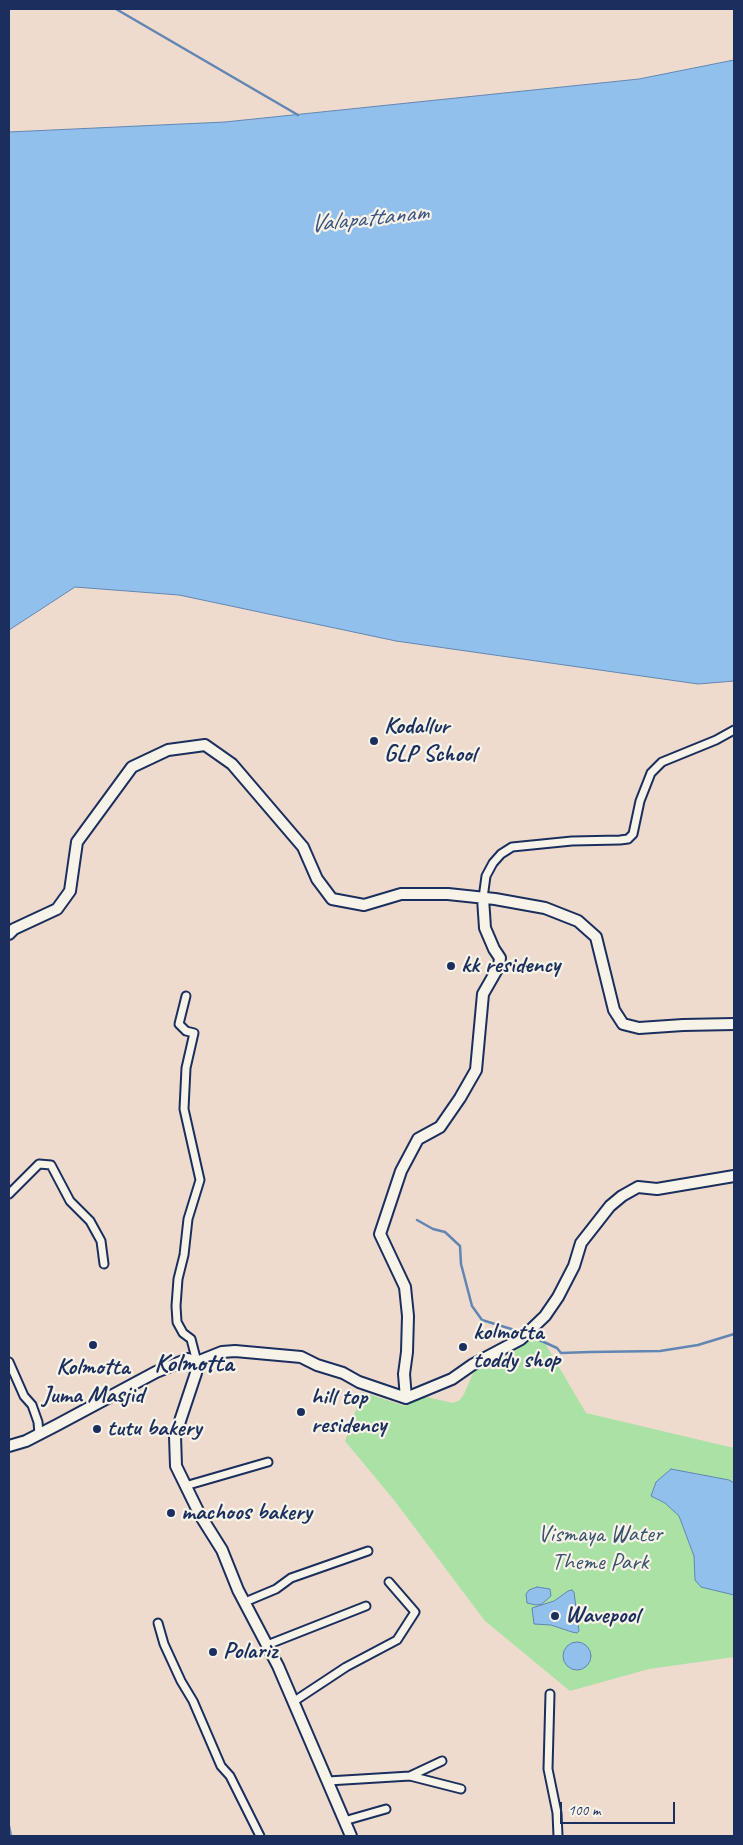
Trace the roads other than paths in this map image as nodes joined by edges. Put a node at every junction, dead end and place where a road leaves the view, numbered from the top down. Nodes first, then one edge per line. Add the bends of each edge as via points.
1 (734, 730) edge
2 (484, 898) junction
3 (9, 934) edge
4 (186, 996) dead end
5 (734, 1024) edge
6 (734, 1176) edge
7 (9, 1194) edge
8 (104, 1264) dead end
9 (9, 1362) edge
10 (197, 1362) junction
11 (406, 1398) junction
12 (39, 1434) junction
13 (9, 1446) edge
14 (268, 1462) dead end
15 (185, 1486) junction
16 (368, 1551) dead end
17 (389, 1582) dead end
18 (245, 1602) junction
19 (366, 1606) dead end
20 (158, 1623) dead end
21 (267, 1645) junction
22 (550, 1694) dead end
23 (294, 1702) junction
24 (442, 1761) dead end
25 (410, 1776) junction
26 (328, 1781) junction
27 (461, 1789) dead end
28 (386, 1809) dead end
29 (344, 1821) junction
30 (260, 1836) edge
31 (351, 1836) edge
32 (558, 1836) edge

1 - 2 street via 656,767 646,786 633,834 628,839 512,847 493,863 486,876
2 - 3 street via 401,894 364,905 332,899 317,879 303,847 232,764 205,745 168,750 132,767 77,842 70,891 56,908
2 - 5 street via 545,908 578,921 596,937 614,1010 622,1024 639,1028
2 - 11 street via 484,928 500,958 499,966 483,994 476,1070 440,1127 418,1139 401,1171 380,1234 405,1287 408,1316 404,1374
4 - 10 street via 178,1024 194,1033 186,1068 184,1108 200,1180 188,1219 176,1306 177,1322 191,1339
6 - 11 street via 657,1189 638,1187 622,1196 581,1243 574,1266 558,1297 545,1316 521,1340 452,1379
7 - 8 street via 39,1164 51,1165 70,1201 90,1221 101,1241
9 - 12 street via 24,1396 32,1405
10 - 11 street via 222,1352 235,1351 301,1357 317,1366
10 - 12 street via 188,1359 156,1372
10 - 15 street via 175,1436 176,1466
12 - 13 street
14 - 15 street
15 - 18 street via 222,1550
16 - 18 street via 290,1578 276,1589
17 - 23 street via 415,1612 397,1640 346,1667
18 - 21 street
19 - 21 street
20 - 30 street via 164,1644 221,1766 230,1776
21 - 23 street
22 - 32 street via 548,1769
23 - 26 street
24 - 25 street
25 - 26 street
25 - 27 street
26 - 29 street
28 - 29 street
29 - 31 street

